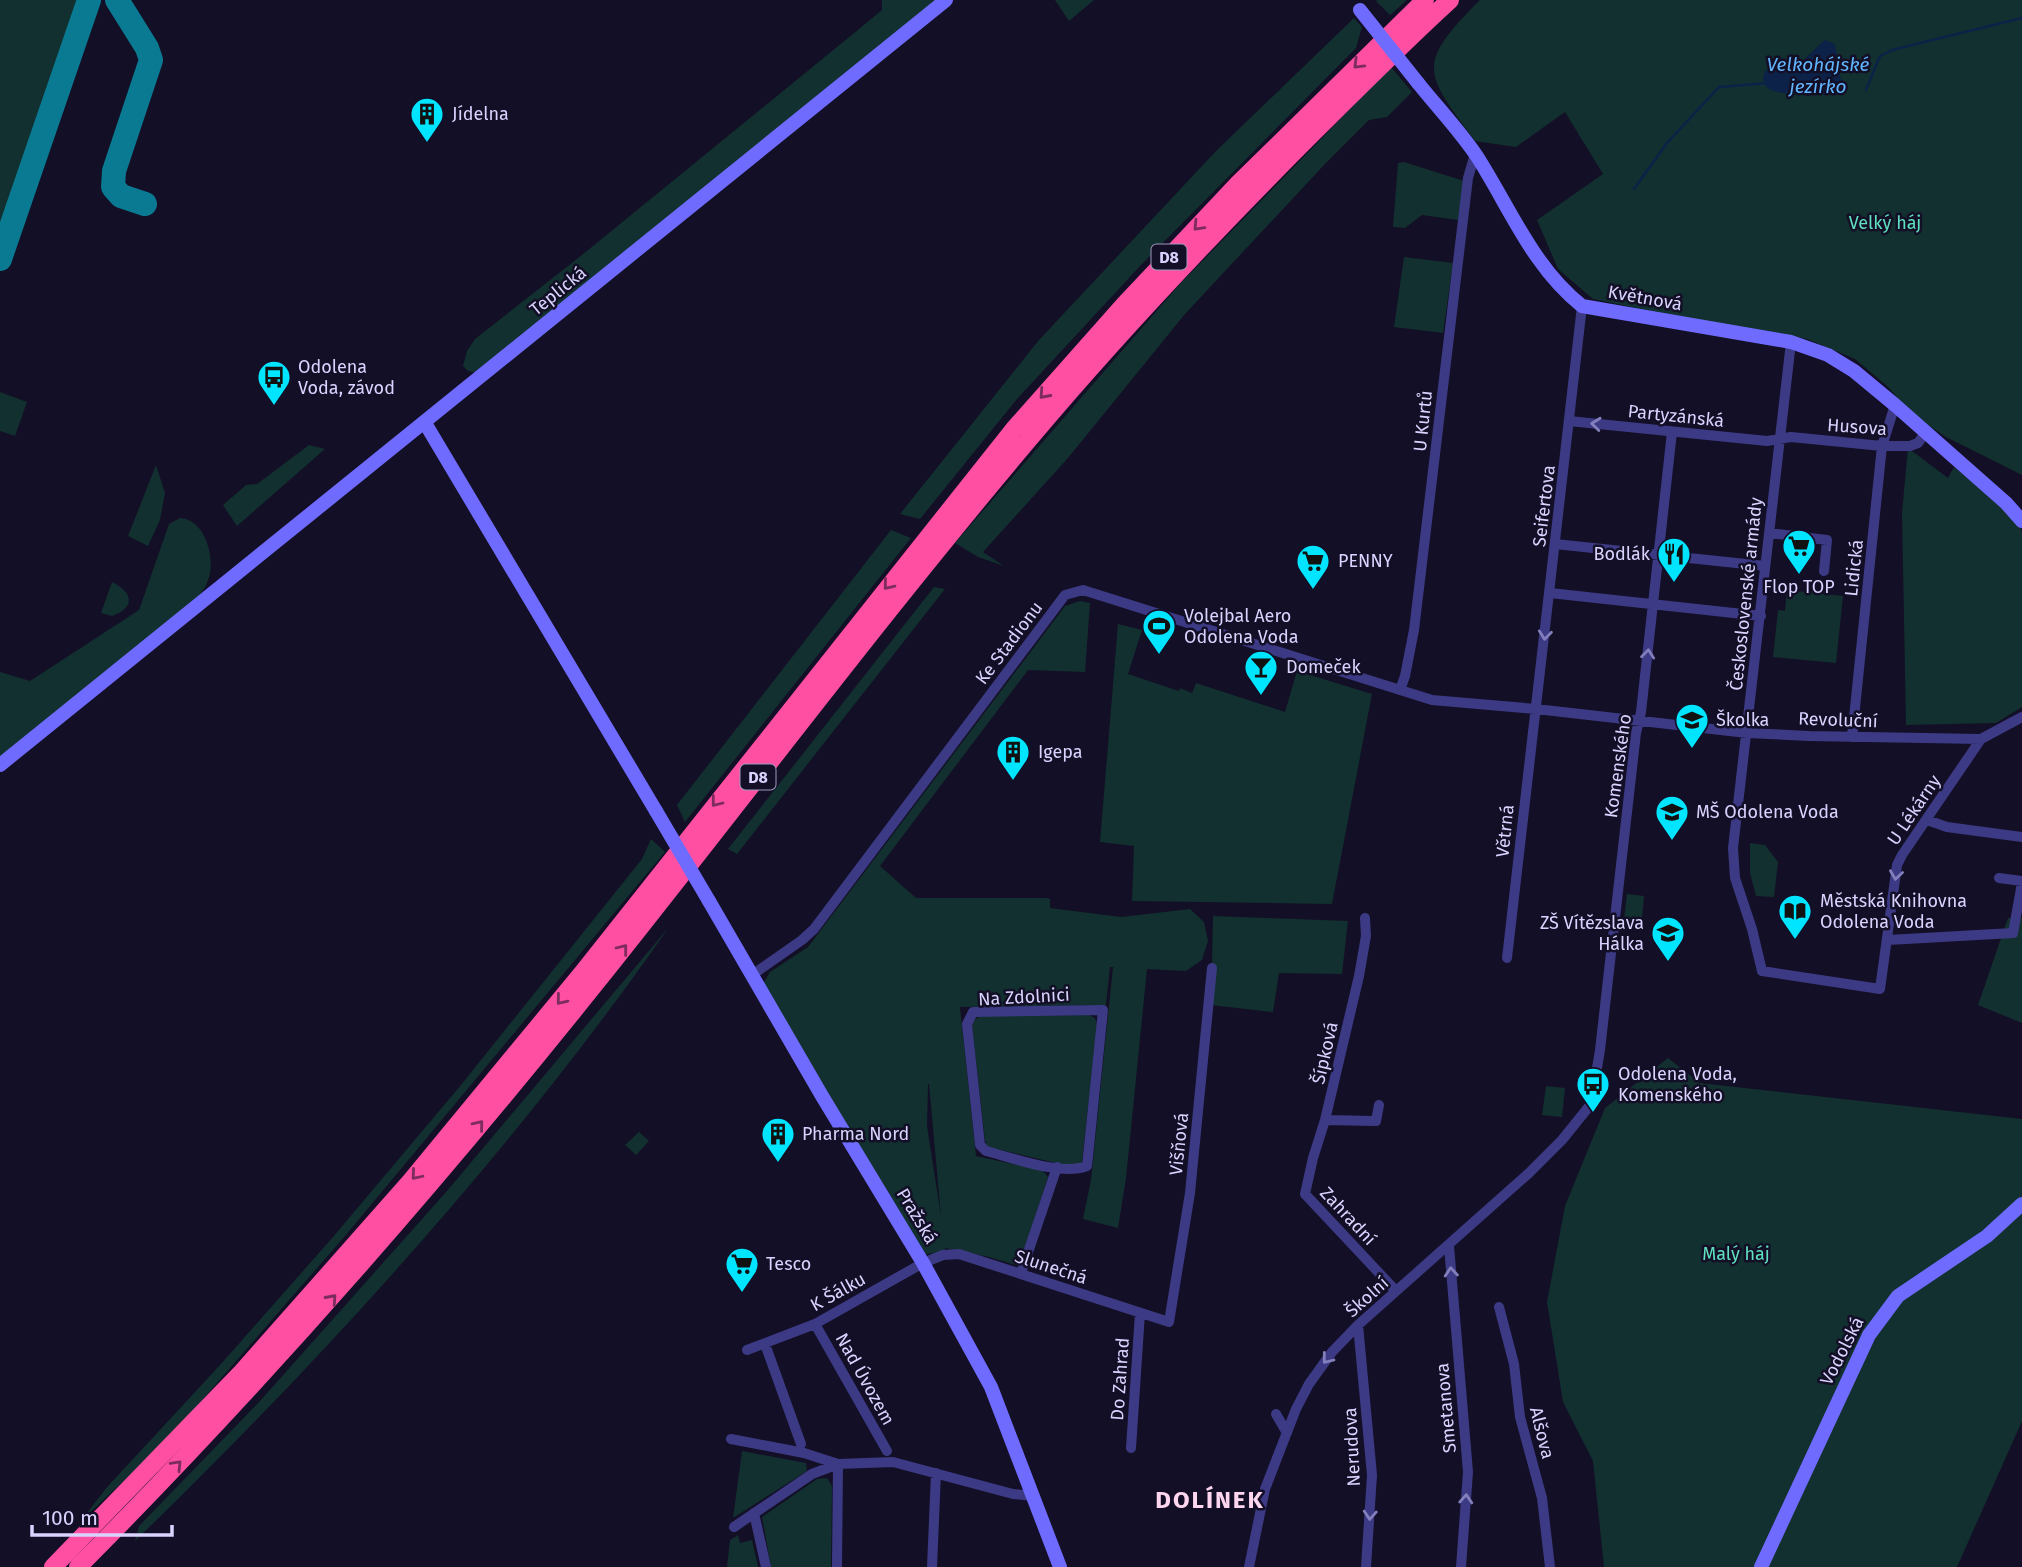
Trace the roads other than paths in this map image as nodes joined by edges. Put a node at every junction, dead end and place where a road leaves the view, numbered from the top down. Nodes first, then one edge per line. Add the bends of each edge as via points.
1 (946, 0) edge
2 (1425, 0) edge
3 (1450, 0) edge
4 (1356, 5) edge
5 (1475, 154) junction
6 (1581, 306) junction
7 (1791, 342) junction
8 (1895, 405) junction
9 (1569, 421) junction
10 (425, 422) junction
11 (1672, 432) junction
12 (1926, 432) junction
13 (1780, 439) junction
14 (1882, 446) junction
15 (2020, 516) edge
16 (1769, 533) junction
17 (1555, 544) junction
18 (1659, 555) junction
19 (1765, 566) junction
20 (1824, 571) dead end
21 (1550, 593) junction
22 (1653, 604) junction
23 (1761, 616) junction
24 (1400, 690) junction
25 (1536, 709) junction
26 (2022, 717) edge
27 (1639, 722) junction
28 (1747, 733) junction
29 (1852, 737) junction
30 (1981, 740) junction
31 (0, 765) edge
32 (1927, 820) junction
33 (2022, 837) edge
34 (1999, 878) dead end
35 (2022, 882) edge
36 (1365, 918) dead end
37 (1888, 940) junction
38 (1507, 958) dead end
39 (1212, 968) dead end
40 (752, 975) junction
41 (1880, 989) joint
42 (1591, 1104) joint
43 (1380, 1105) dead end
44 (1325, 1119) junction
45 (1057, 1167) junction
46 (1305, 1194) joint
47 (2022, 1204) edge
48 (1449, 1246) junction
49 (923, 1263) junction
50 (1021, 1273) junction
51 (1396, 1291) junction
52 (1499, 1307) dead end
53 (1140, 1313) junction
54 (1169, 1322) joint
55 (815, 1324) junction
56 (1358, 1325) junction
57 (765, 1344) junction
58 (747, 1350) dead end
59 (1276, 1414) dead end
60 (1287, 1433) junction
61 (731, 1439) dead end
62 (801, 1444) dead end
63 (1131, 1448) dead end
64 (887, 1451) dead end
65 (838, 1464) junction
66 (936, 1473) junction
67 (1034, 1496) junction
68 (754, 1513) junction
69 (734, 1528) dead end
70 (53, 1567) edge
71 (78, 1567) edge
72 (766, 1567) edge
73 (836, 1567) edge
74 (932, 1567) edge
75 (1060, 1567) edge
76 (1249, 1567) edge
77 (1366, 1567) edge
78 (1461, 1567) edge
79 (1550, 1567) edge
80 (1761, 1567) edge

1 - 10 street, Teplická
2 -> 70 highway, D8 via 1238,184 1014,429 419,1172 242,1372
71 -> 3 highway, D8 via 256,1382 423,1194 1029,439 1250,196
4 - 5 street, Květnová, bridge
5 - 6 street, Květnová via 1534,255
5 - 24 street, U Kurtů via 1465,199 1413,630
6 - 7 street, Květnová
6 - 9 street, Seifertova
7 - 8 street, Květnová via 1828,355
7 - 13 street, Československé armády
8 - 12 street, Květnová
8 - 14 street, Lidická
11 -> 9 street, Partyzánská
9 - 17 street, Seifertova
10 - 31 street, Teplická
10 - 40 street, Pražská, bridge
11 - 13 street, Partyzánská
11 - 18 street, Komenského
12 - 14 street, Husova via 1910,446
12 - 15 street, Květnová
13 - 14 street, Husova
13 - 16 street, Československé armády
14 - 29 street, Lidická
16 - 19 street, Československé armády
16 - 20 street via 1827,540
17 - 18 street
17 - 21 street, Seifertova
18 - 19 street
18 - 22 street, Komenského
19 - 23 street, Československé armády
21 - 22 street
21 -> 25 street, Seifertova
22 - 23 street
27 -> 22 street, Komenského
23 - 28 street, Československé armády
24 - 25 street, Revoluční via 1432,700
24 - 40 street, Ke Stadionu via 1083,590 1065,595 814,929
25 - 27 street, Revoluční
25 - 38 street, Větrná
26 - 30 street
27 - 28 street, Revoluční
27 - 42 street, Komenského
28 - 29 street, Revoluční
28 - 41 street, Československé armády via 1733,867 1762,971
29 - 30 street, Revoluční
30 - 32 street, U Lékárny
32 - 33 street
32 -> 37 street, U Lékárny via 1898,865
34 - 35 street
35 - 37 street via 2013,933
36 - 44 street, Šípková via 1359,976
37 - 41 street, U Lékárny
39 - 54 street, Višňová via 1189,1193
40 - 49 street, Pražská
42 - 48 street, Školní via 1530,1173
43 - 44 street via 1376,1121
44 - 46 street, Šípková
45 - 45 street, Na Zdolnici via 986,1152 980,1145 967,1024 973,1012 1103,1010 1087,1166 1078,1170
45 - 50 street
46 - 51 street, Zahradní
47 - 80 street, Vodolská via 1987,1236 1893,1301 1869,1335
48 - 51 street, Školní
78 -> 48 street, Smetanova via 1468,1472
49 - 50 street, Slunečná via 959,1254
49 - 55 street, K Šálku
49 - 67 street, Pražská via 991,1387
50 - 53 street, Slunečná
51 - 56 street, Školní
52 - 79 street, Alšova via 1514,1364 1520,1417 1542,1498
53 - 54 street, Slunečná
53 - 63 street, Do Zahrad
55 - 57 street, K Šálku
55 - 64 street, Nad Úvozem
56 -> 60 street, Školní via 1309,1384
56 -> 77 street, Nerudova via 1372,1475
57 - 58 street, K Šálku
57 - 62 street
59 - 60 street
60 - 76 street, Školní via 1265,1489
61 - 65 street
65 - 66 street via 892,1462
65 - 68 street via 812,1474
65 - 73 street
66 - 67 street
66 - 74 street
67 - 75 street, Pražská
68 - 69 street
68 - 72 street

